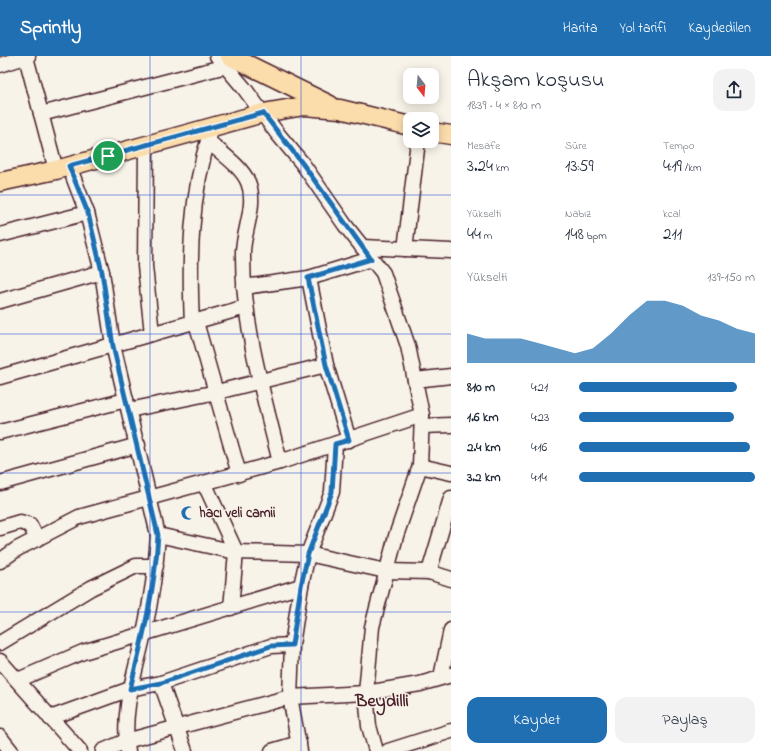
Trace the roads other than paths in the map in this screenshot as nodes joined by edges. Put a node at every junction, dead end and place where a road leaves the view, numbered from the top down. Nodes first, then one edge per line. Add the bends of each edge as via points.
1 (27, 56) edge
2 (224, 59) edge
3 (0, 65) edge
4 (340, 109) junction
5 (263, 113) junction
6 (41, 114) junction
7 (403, 124) edge
8 (211, 133) junction
9 (439, 133) edge
10 (451, 135) edge
11 (146, 145) junction
12 (417, 148) edge
13 (62, 168) junction
14 (0, 182) edge
15 (88, 213) junction
16 (0, 236) edge
17 (362, 247) junction
18 (405, 249) junction
19 (451, 251) edge
20 (371, 259) junction
21 (102, 272) junction
22 (308, 278) junction
23 (244, 286) junction
24 (0, 301) edge
25 (246, 307) junction
26 (194, 323) junction
27 (152, 334) junction
28 (113, 346) junction
29 (326, 365) junction
30 (451, 376) edge
31 (0, 377) edge
32 (260, 380) junction
33 (415, 380) junction
34 (217, 392) junction
35 (127, 405) junction
36 (422, 420) junction
37 (451, 424) edge
38 (0, 432) edge
39 (349, 440) junction
40 (335, 444) junction
41 (138, 445) junction
42 (280, 462) junction
43 (420, 466) junction
44 (451, 473) edge
45 (239, 474) junction
46 (0, 483) edge
47 (203, 484) junction
48 (150, 497) junction
49 (451, 498) edge
50 (0, 528) edge
51 (158, 535) junction
52 (37, 539) junction
53 (236, 552) junction
54 (308, 554) junction
55 (0, 561) edge
56 (156, 566) junction
57 (386, 571) junction
58 (428, 572) junction
59 (451, 579) edge
60 (301, 586) junction
61 (231, 608) junction
62 (451, 630) edge
63 (144, 633) junction
64 (0, 643) edge
65 (292, 645) junction
66 (0, 662) edge
67 (446, 676) edge
68 (18, 680) junction
69 (161, 683) junction
70 (130, 689) junction
71 (366, 693) junction
72 (290, 697) junction
73 (50, 718) junction
74 (177, 728) junction
75 (451, 731) edge
76 (0, 737) edge
77 (127, 746) edge
78 (300, 747) edge
79 (11, 751) edge
80 (80, 751) edge
81 (103, 751) edge
82 (185, 751) edge
83 (272, 751) edge
84 (376, 751) edge
85 (388, 751) edge

1 - 3 street
1 - 6 street
2 - 4 main road
2 - 5 street
2 - 6 street
4 - 5 main road via 304,106
4 - 7 main road
5 - 8 main road
5 - 17 street
6 - 13 street
8 - 11 main road
8 - 23 street via 248,181 250,189 243,248
8 - 26 street via 203,157 192,225 190,269
9 - 10 main road
11 - 13 main road
11 - 27 street via 146,266
12 - 18 street
13 - 14 main road
13 - 15 street
15 - 16 street
15 - 21 street
17 - 18 street
17 - 20 street
18 - 19 street
20 - 22 street
20 - 33 street via 383,274 396,306
21 - 24 street
21 - 28 street
22 - 23 street
22 - 29 street
23 - 25 street
25 - 26 street
25 - 32 street
26 - 27 street
26 - 34 street
27 - 28 street
28 - 31 street
28 - 35 street
29 - 32 street
29 - 39 street
30 - 33 street
32 - 34 street
32 - 42 street
33 - 36 street
34 - 35 street
34 - 45 street
35 - 38 street
35 - 41 street
36 - 37 street
36 - 39 street
36 - 43 street
39 - 40 street
40 - 42 street
40 - 54 street via 332,492
41 - 46 street
41 - 48 street
42 - 45 street
43 - 44 street
43 - 57 street
45 - 47 street
47 - 48 street
47 - 53 street
48 - 51 street
48 - 52 street via 79,517
49 - 58 street
50 - 52 street via 24,522 30,525
51 - 53 street
51 - 56 street
52 - 55 street
53 - 54 street
53 - 61 street
54 - 57 street
54 - 60 street
56 - 63 street
56 - 64 street via 136,566 91,588
57 - 58 street
57 - 71 street via 372,627
58 - 59 street
60 - 61 street
60 - 65 street
61 - 63 street
62 - 67 street
63 - 68 street via 82,652
63 - 70 street
65 - 69 street via 271,646
65 - 72 street
66 - 68 street
67 - 71 street via 420,684
68 - 73 street
69 - 70 street
69 - 74 street
70 - 73 street
70 - 77 street
71 - 72 street
71 - 84 street via 369,726
72 - 74 street
72 - 78 street
73 - 80 street
74 - 77 street
74 - 82 street
75 - 85 street
76 - 79 street
77 - 81 street
78 - 83 street

